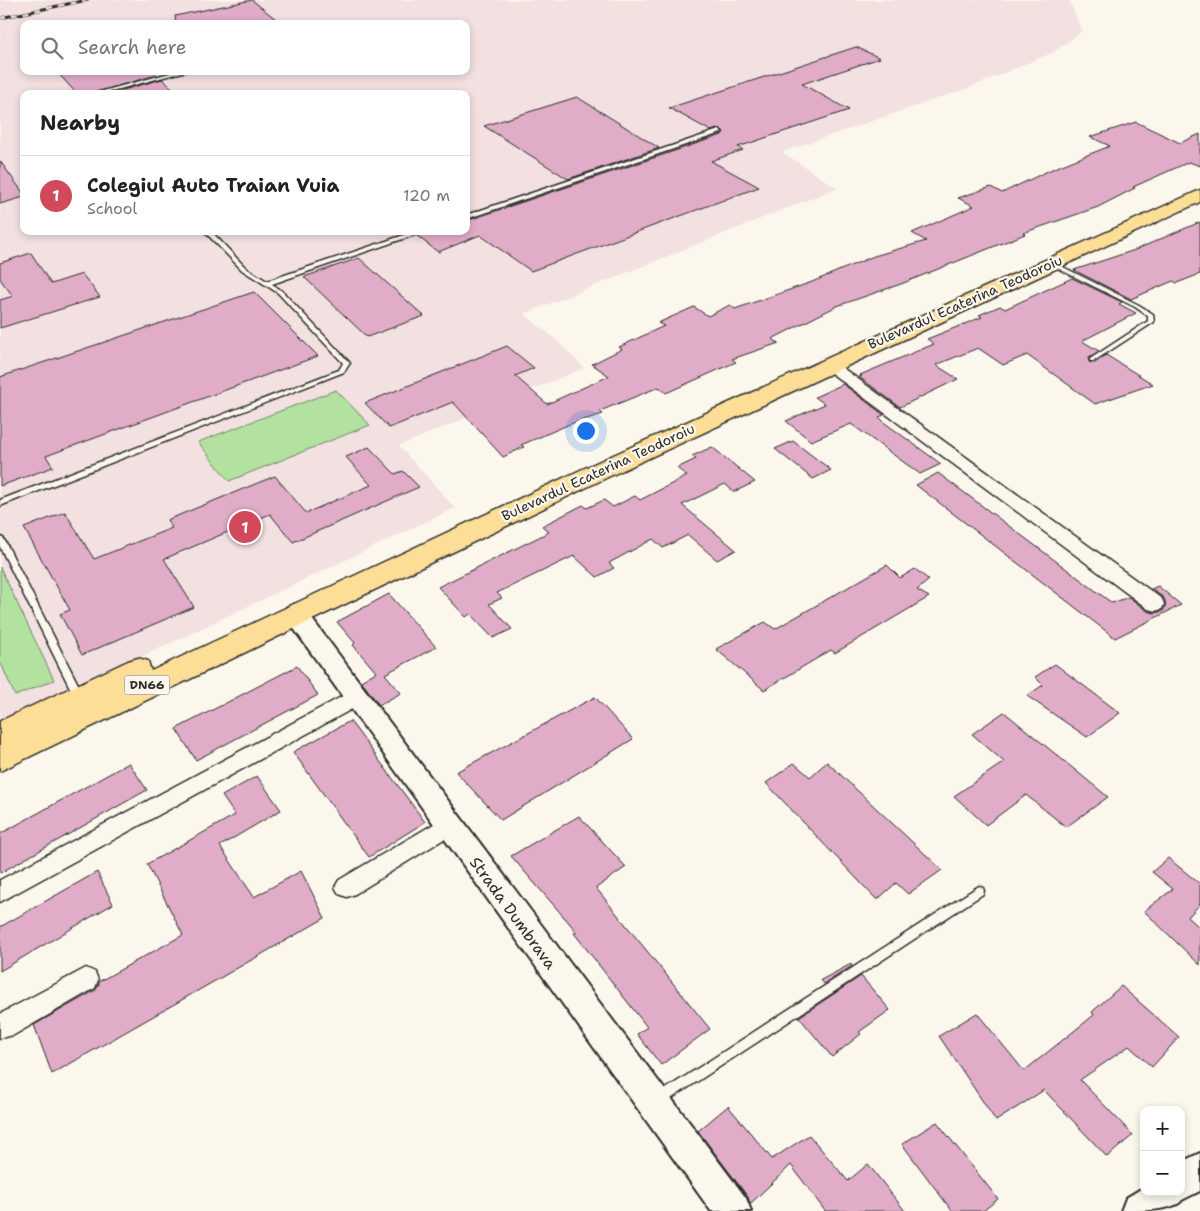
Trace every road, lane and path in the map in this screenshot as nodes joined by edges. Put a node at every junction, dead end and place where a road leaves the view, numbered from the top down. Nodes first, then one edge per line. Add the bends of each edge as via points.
1 (168, 75) edge
2 (110, 90) edge
3 (719, 132) dead end
4 (1200, 181) edge
5 (1200, 195) edge
6 (470, 216) edge
7 (210, 235) edge
8 (411, 235) edge
9 (1051, 263) junction
10 (268, 283) junction
11 (1092, 360) dead end
12 (828, 364) junction
13 (0, 502) edge
14 (0, 539) edge
15 (1155, 604) dead end
16 (289, 606) junction
17 (356, 697) junction
18 (83, 706) junction
19 (0, 735) edge
20 (0, 758) edge
21 (448, 824) junction
22 (347, 887) dead end
23 (979, 891) dead end
24 (0, 892) edge
25 (86, 980) dead end
26 (0, 1026) edge
27 (652, 1104) junction
28 (1200, 1170) edge
29 (1185, 1180) edge
30 (1162, 1196) edge
31 (733, 1211) edge
32 (1139, 1211) edge

1 - 2 lane
3 - 6 lane
4 - 16 main road, Bulevardul Ecaterina Teodoroiu / DN66 via 464,514
5 - 9 main road, Bulevardul Ecaterina Teodoroiu
7 - 10 lane via 239,265
8 - 10 lane
9 - 11 lane via 1151,315 1151,322
9 - 12 main road, Bulevardul Ecaterina Teodoroiu
10 - 13 lane via 347,363 342,371
12 - 15 street
12 - 16 main road, Bulevardul Ecaterina Teodoroiu
14 - 18 lane
16 - 17 street, Strada Dumbrava
16 - 18 main road, Bulevardul Ecaterina Teodoroiu / DN66
17 - 21 street, Strada Dumbrava
17 - 24 street
18 - 19 main road, Bulevardul Ecaterina Teodoroiu / DN66
18 - 20 main road, Bulevardul Ecaterina Teodoroiu / DN66
21 - 22 street
21 - 27 street, Strada Dumbrava
23 - 27 lane
25 - 26 street
27 - 31 street, Strada Dumbrava
28 - 29 street
30 - 32 street

